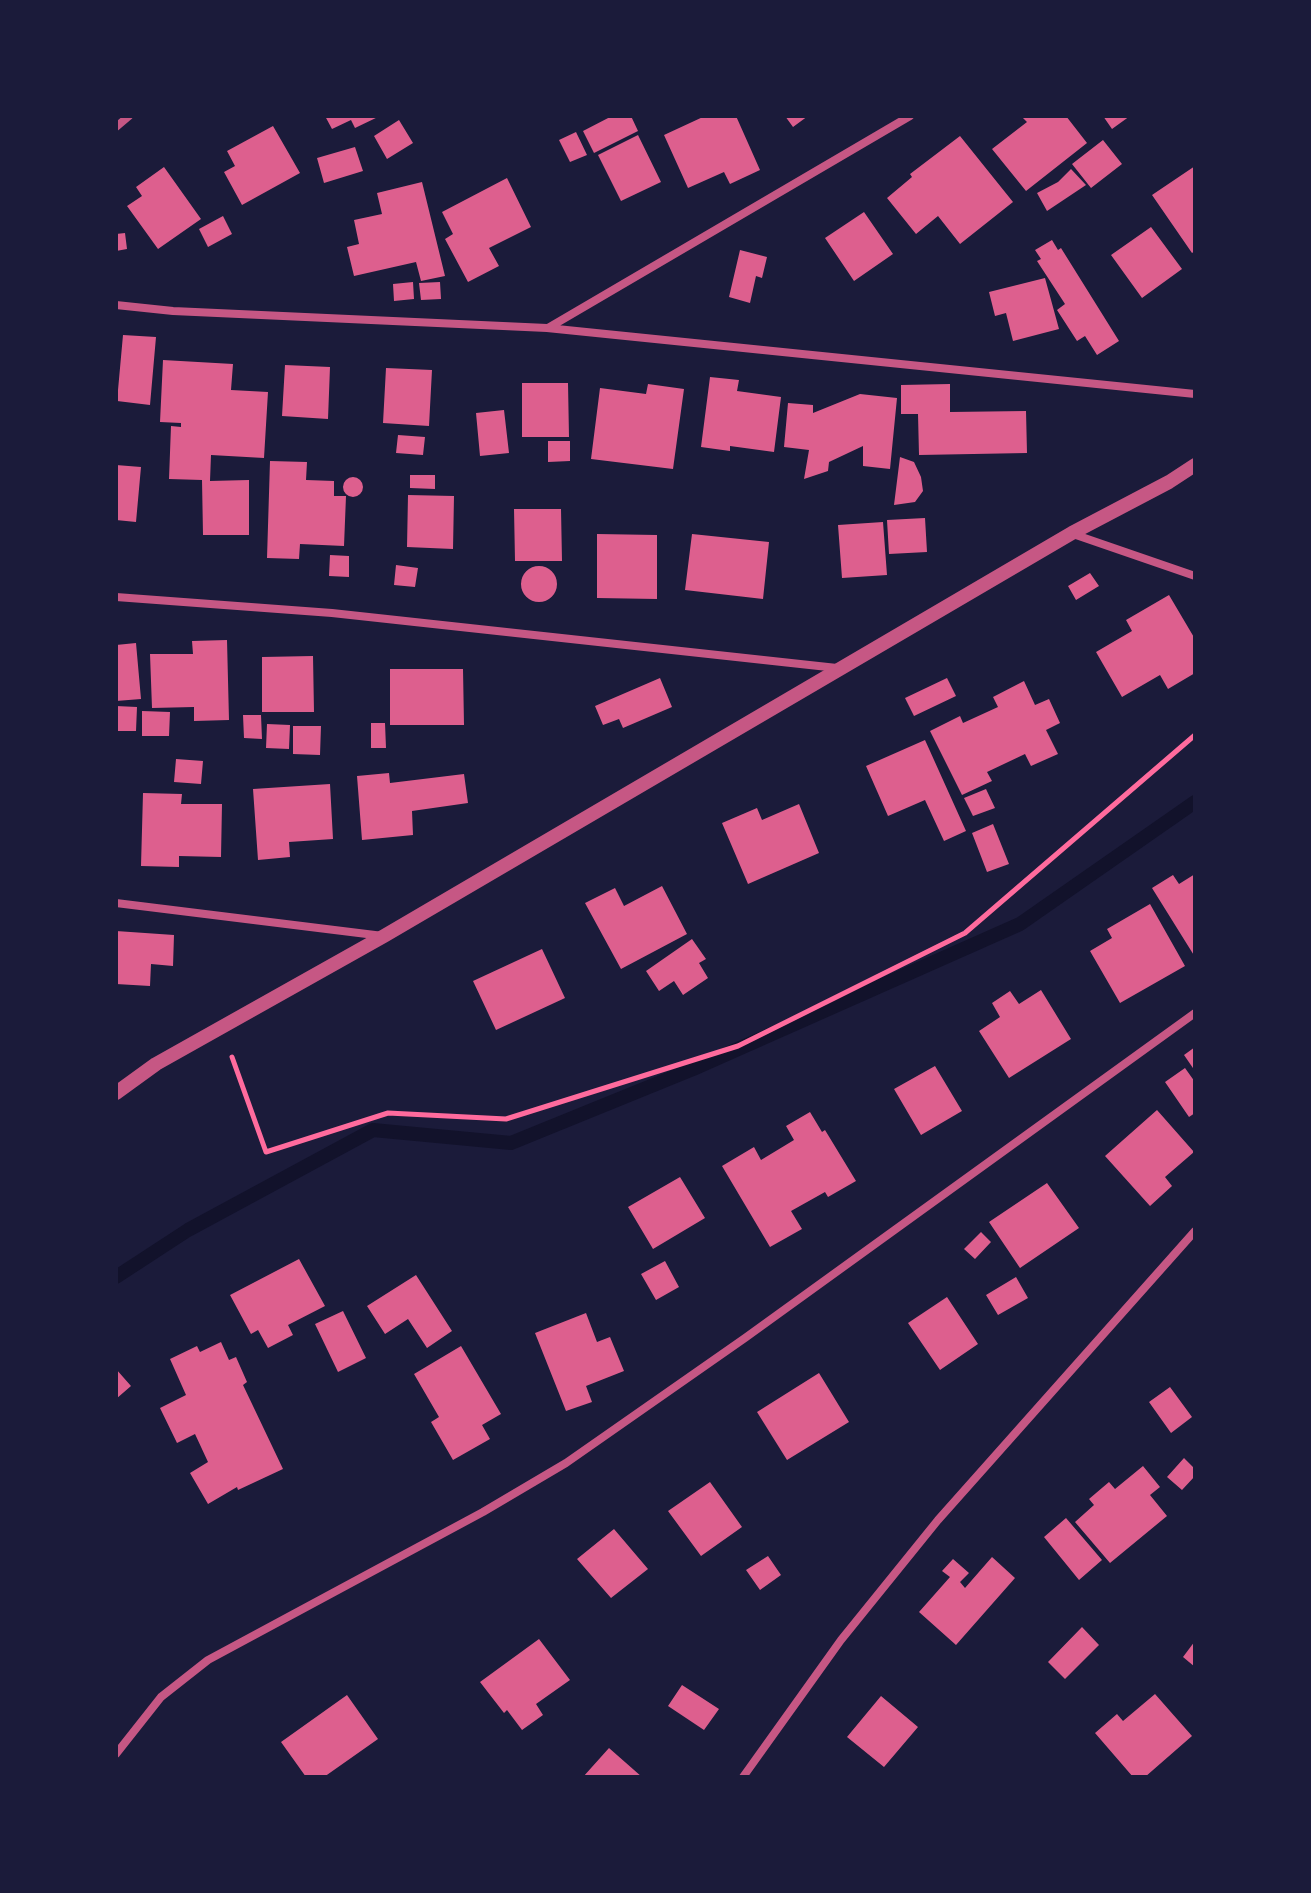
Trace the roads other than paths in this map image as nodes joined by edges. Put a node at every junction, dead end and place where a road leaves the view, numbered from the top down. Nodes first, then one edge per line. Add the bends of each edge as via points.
1 (129, 116) edge
2 (910, 116) edge
3 (116, 127) edge
4 (116, 305) edge
5 (547, 328) junction
6 (1195, 394) edge
7 (1195, 465) edge
8 (1072, 533) junction
9 (1195, 576) edge
10 (116, 597) edge
11 (842, 668) junction
12 (116, 903) edge
13 (384, 936) junction
14 (1195, 1013) edge
15 (116, 1093) edge
16 (1195, 1231) edge
17 (116, 1754) edge
18 (743, 1777) edge

1 - 3 street
2 - 5 street
4 - 5 street
5 - 6 street
7 - 8 street
8 - 9 street
8 - 11 street
10 - 11 street via 332,613
11 - 13 street
12 - 13 street
13 - 15 street via 156,1064
14 - 17 street via 566,1463 208,1660 161,1697
16 - 18 street via 938,1520 841,1640

